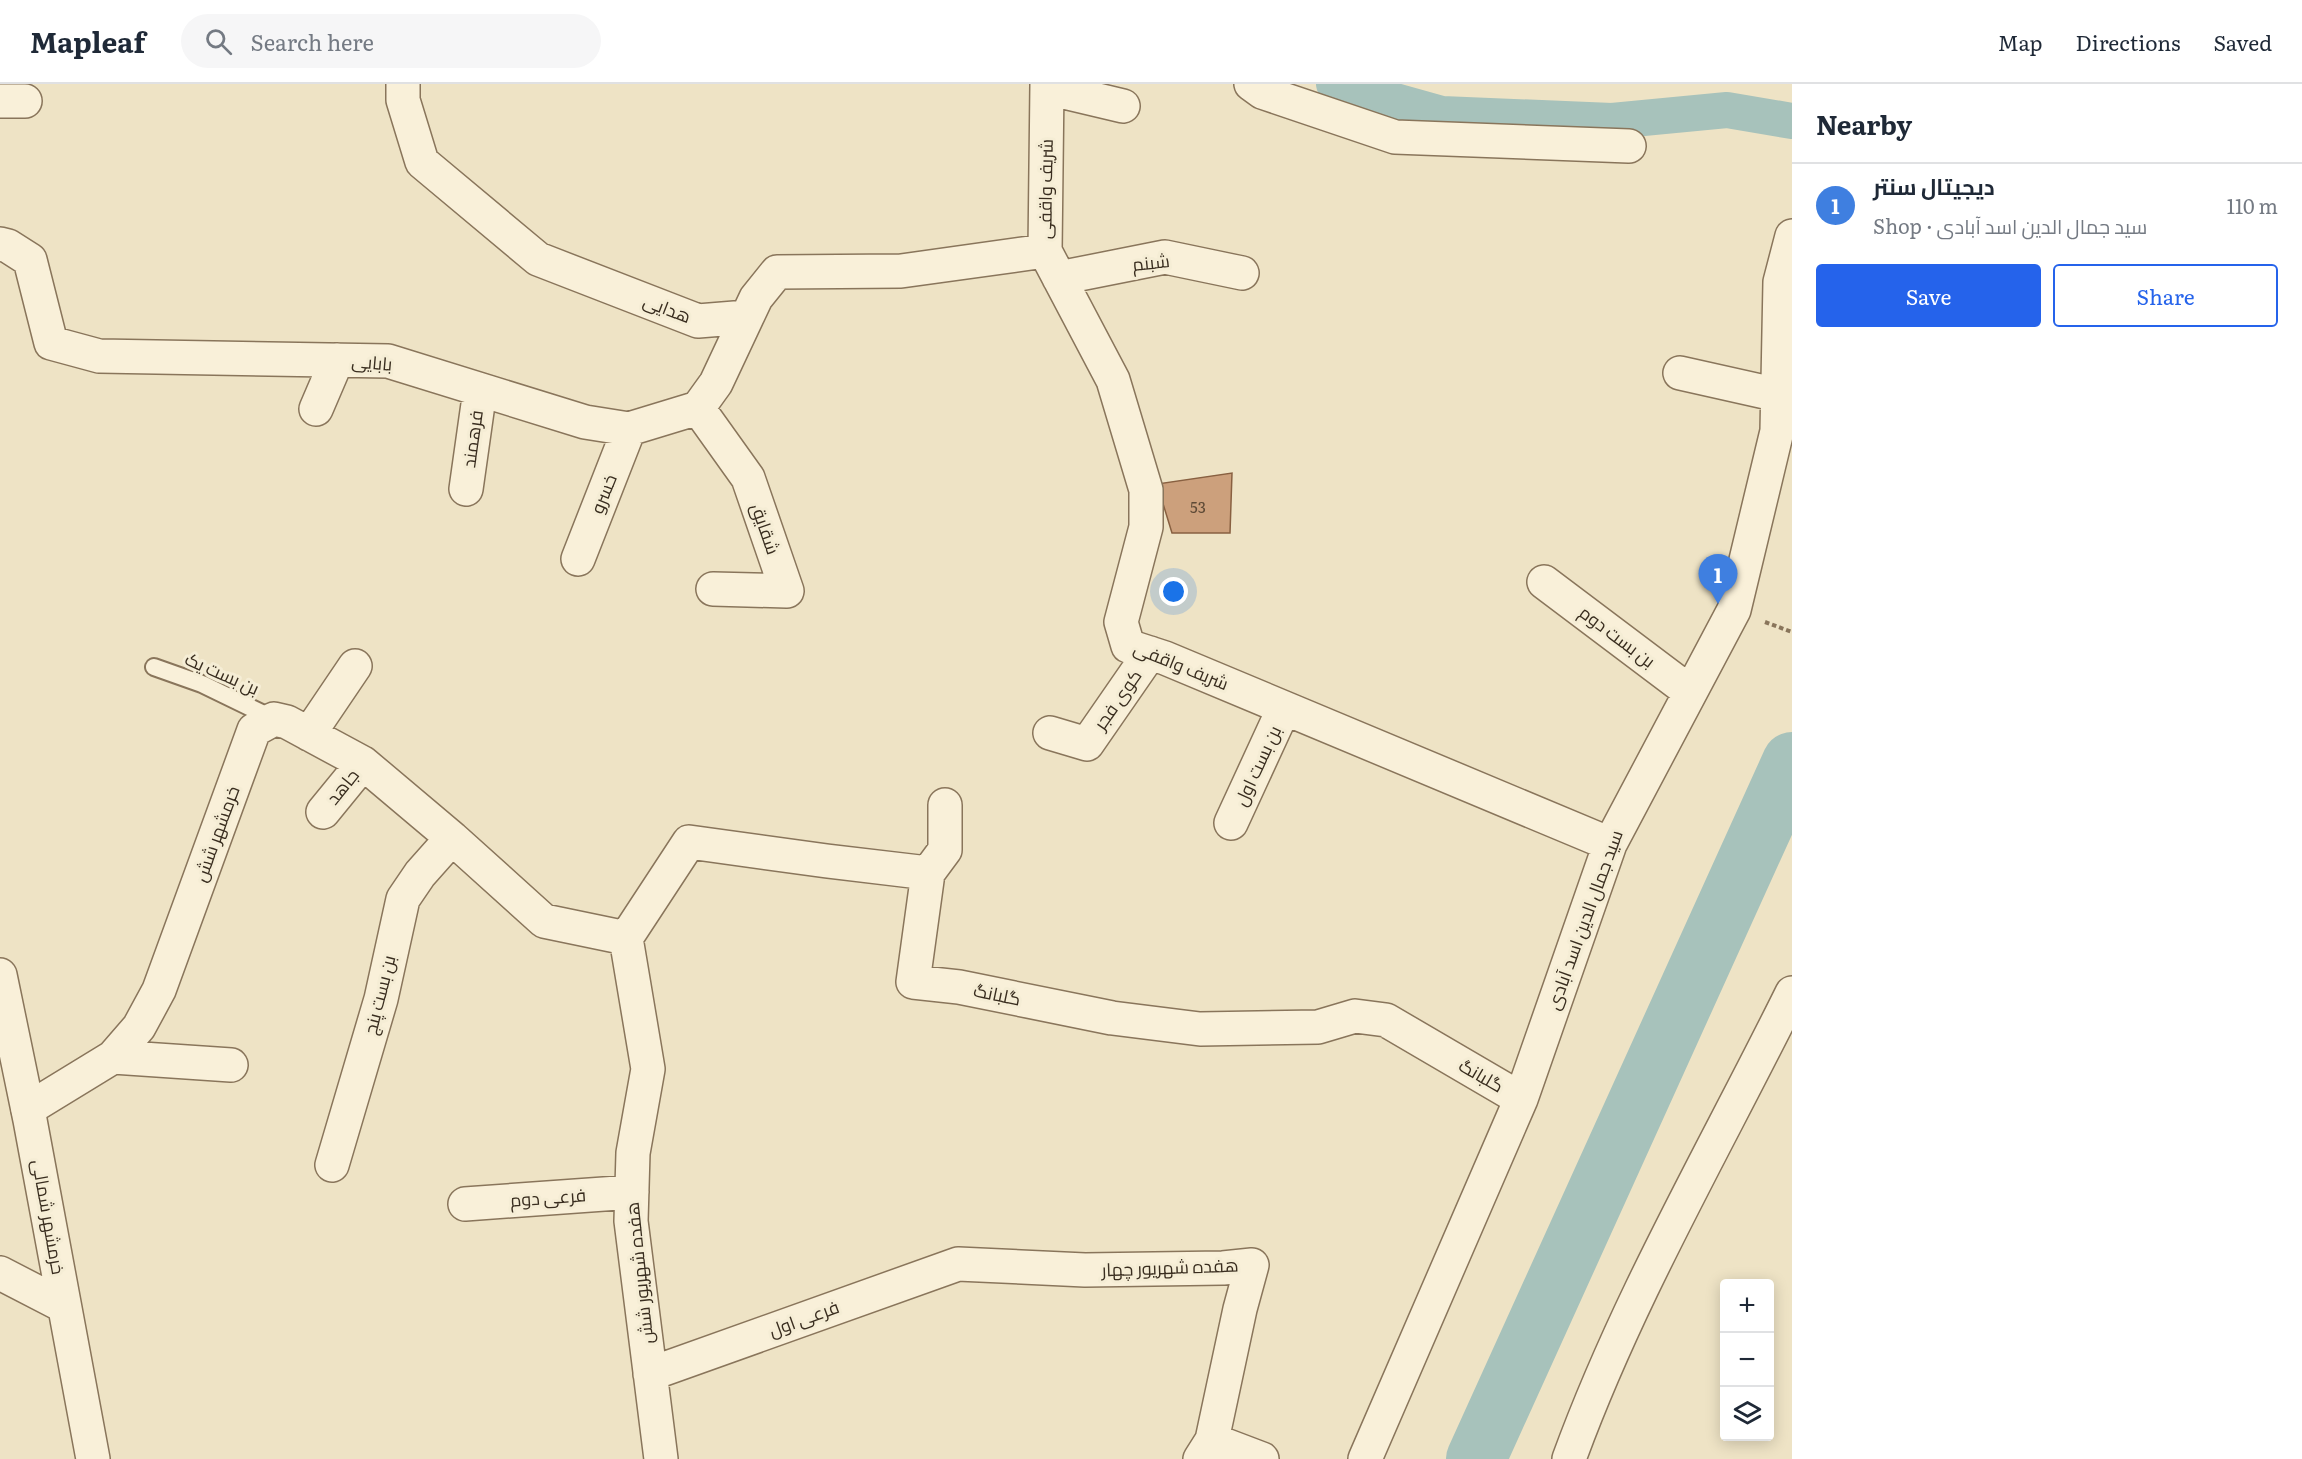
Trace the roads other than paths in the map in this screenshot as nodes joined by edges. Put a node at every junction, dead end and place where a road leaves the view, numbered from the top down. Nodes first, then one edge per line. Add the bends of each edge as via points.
1 (403, 84) edge
2 (1251, 84) edge
3 (1047, 86) edge
4 (1123, 106) dead end
5 (1629, 146) dead end
6 (1792, 236) edge
7 (0, 244) edge
8 (1052, 265) junction
9 (1242, 273) dead end
10 (747, 317) junction
11 (337, 360) junction
12 (1680, 374) dead end
13 (480, 390) junction
14 (1778, 395) junction
15 (698, 408) junction
16 (316, 409) dead end
17 (629, 429) junction
18 (466, 489) dead end
19 (578, 559) dead end
20 (1544, 582) dead end
21 (713, 589) dead end
22 (1150, 653) junction
23 (355, 666) dead end
24 (154, 667) dead end
25 (1690, 692) junction
26 (1284, 708) junction
27 (274, 719) junction
28 (1050, 733) dead end
29 (309, 734) junction
30 (363, 763) junction
31 (945, 805) dead end
32 (323, 812) dead end
33 (1231, 823) dead end
34 (452, 838) junction
35 (1610, 844) junction
36 (928, 873) junction
37 (626, 938) junction
38 (0, 975) edge
39 (1792, 993) edge
40 (113, 1058) junction
41 (231, 1065) dead end
42 (1521, 1099) junction
43 (28, 1108) junction
44 (332, 1165) dead end
45 (632, 1192) junction
46 (465, 1204) dead end
47 (958, 1264) joint
48 (0, 1273) edge
49 (64, 1306) junction
50 (650, 1374) junction
51 (1206, 1449) edge
52 (93, 1459) edge
53 (660, 1459) edge
54 (1262, 1459) edge
55 (1365, 1459) edge
56 (1569, 1459) edge

1 - 10 street, هدایی via 403,100 422,162 538,259 698,321
2 - 5 street via 1262,92 1395,137
3 - 4 street
3 - 8 street, شریف واقفی
6 - 14 street, سید جمال الدین اسد آبادی via 1780,282
7 - 11 street, بابایی via 30,261 51,343 99,356
8 - 9 street, شبنم via 1165,258
8 - 10 street via 777,272 756,298
8 - 22 street, شریف واقفی via 1113,380 1146,490 1146,526 1120,622 1128,646
10 - 15 street via 716,383
11 - 13 street, بابایی via 387,361
11 - 16 street
12 - 14 street
13 - 17 street, بابایی via 585,422
13 - 18 street, فرهمند
14 - 25 street, سید جمال الدین اسد آبادی via 1777,431 1734,610
15 - 17 street, بابایی
15 - 21 street, شقایق via 748,478 787,591
17 - 19 street, خسرو
20 - 25 street, بن بست دوم
22 - 26 street, شریف واقفی
22 - 28 street, کوی فجر via 1087,744
23 - 29 street
24 - 27 lane, بن بست یک via 202,684
25 - 35 street, سید جمال الدین اسد آبادی
26 - 33 street, بن بست اول
26 - 35 street, شریف واقفی
27 - 29 street
27 - 40 street, خرمشهر شش via 254,730 159,990 139,1027
29 - 30 street
30 - 32 street, جاهد
30 - 34 street
31 - 36 street via 945,850
34 - 37 street via 544,921
34 - 44 street, بن بست پنج via 402,899 381,999
35 - 42 street, سید جمال الدین اسد آبادی
36 - 37 street via 689,842
36 - 42 street, گلبانگ via 913,982 959,987 1112,1018 1200,1029 1318,1028 1354,1016 1386,1020
37 - 45 street, هفده شهریور شش via 648,1069 633,1153
38 - 43 street, خرمشهر شمالی
39 - 56 street via 1642,1288 1589,1404
40 - 41 street
40 - 43 street, خرمشهر شش
42 - 55 street, سید جمال الدین اسد آبادی
43 - 49 street, خرمشهر شمالی
45 - 46 street, فرعی دوم
45 - 50 street, هفده شهریور شش via 631,1221
47 - 50 street, فرعی اول
47 - 51 street, هفده شهریور چهار via 1085,1270 1252,1265
48 - 49 street
49 - 52 street, خرمشهر شمالی
50 - 53 street, هفده شهریور شش
51 - 54 street

